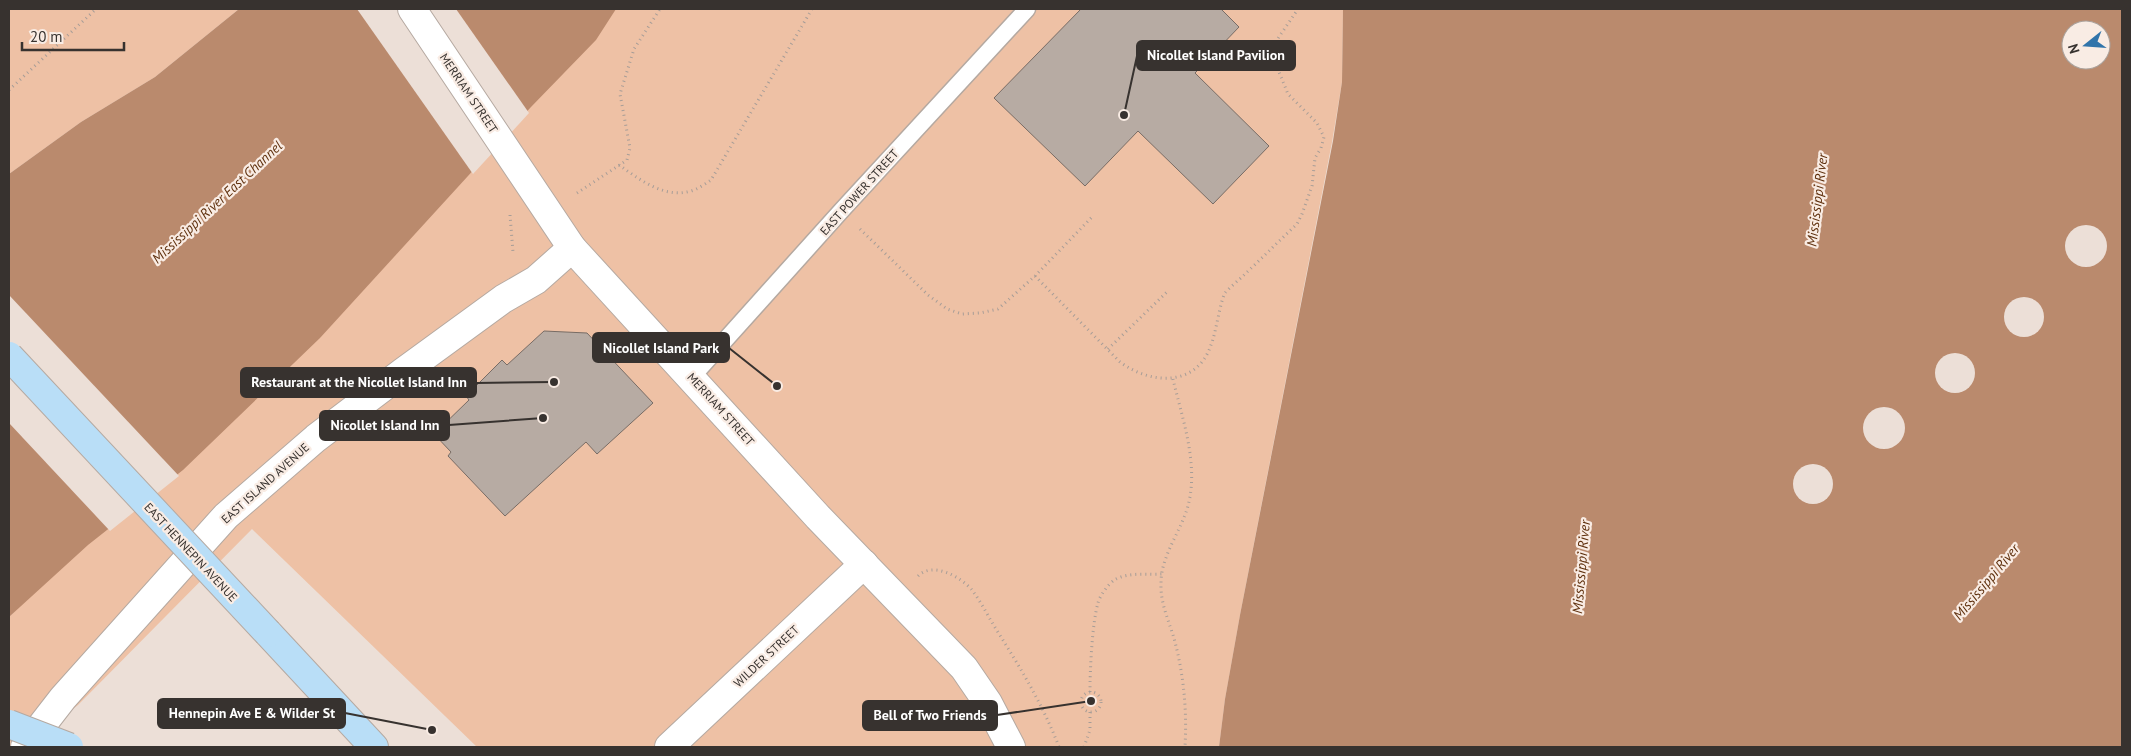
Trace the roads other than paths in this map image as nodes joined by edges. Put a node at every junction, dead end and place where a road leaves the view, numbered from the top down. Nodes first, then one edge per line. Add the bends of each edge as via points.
1 (412, 9) edge
2 (1027, 9) edge
3 (572, 248) junction
4 (9, 356) edge
5 (692, 377) junction
6 (864, 564) junction
7 (9, 724) edge
8 (25, 747) edge
9 (69, 747) edge
10 (374, 747) edge
11 (669, 747) edge
12 (1011, 747) edge

1 - 3 street, MERRIAM STREET
2 - 5 lane, EAST POWER STREET
3 - 5 street, MERRIAM STREET
3 - 8 street, EAST ISLAND AVENUE via 536,280 503,299 316,438 239,504 130,621
4 - 10 main road, EAST HENNEPIN AVENUE, bridge
5 - 6 street, MERRIAM STREET
6 - 11 street, WILDER STREET
6 - 12 street, MERRIAM STREET via 964,668 988,703
7 - 9 main road, bridge

